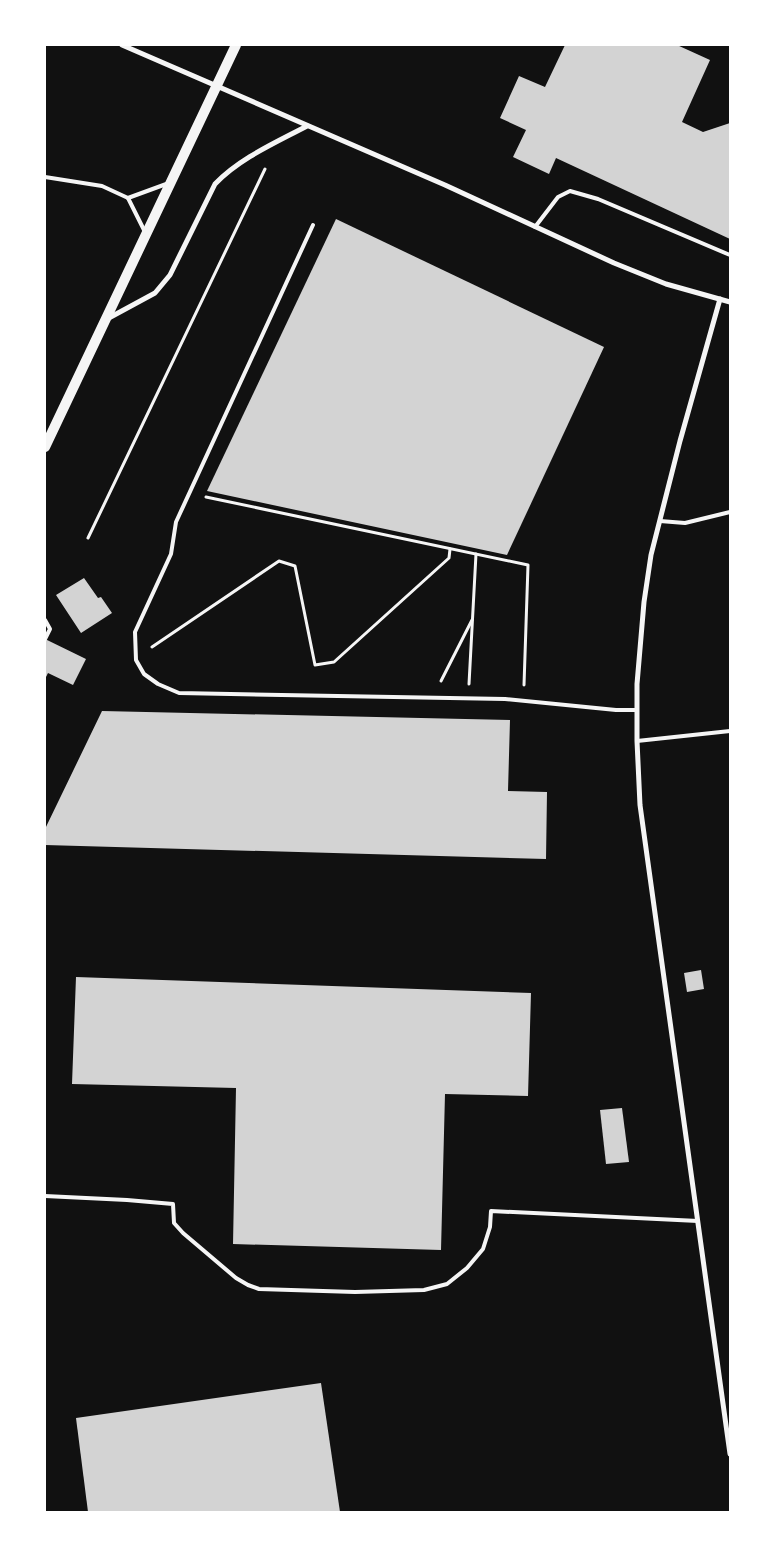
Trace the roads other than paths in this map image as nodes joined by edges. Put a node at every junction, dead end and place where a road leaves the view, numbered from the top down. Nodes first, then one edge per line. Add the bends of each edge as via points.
1 (122, 45) edge
2 (236, 45) edge
3 (217, 86) junction
4 (307, 126) junction
5 (45, 177) edge
6 (171, 182) junction
7 (128, 198) junction
8 (313, 225) dead end
9 (535, 227) junction
10 (146, 234) junction
11 (730, 254) edge
12 (720, 299) junction
13 (730, 302) edge
14 (105, 320) junction
15 (45, 446) edge
16 (730, 512) edge
17 (660, 521) junction
18 (45, 620) edge
19 (45, 639) edge
20 (637, 710) junction
21 (730, 731) edge
22 (637, 741) junction
23 (45, 1196) edge
24 (698, 1221) junction
25 (730, 1454) edge

1 - 3 street
2 - 3 main road
3 - 4 street
3 - 6 main road
4 - 9 street
4 - 14 street via 259,151 222,176 162,286
5 - 7 lane via 102,186
6 - 7 lane
6 - 10 main road
7 - 10 lane
8 - 20 lane via 176,522 171,554 135,632 136,660 144,674 179,693 468,698
9 - 11 lane via 558,196 570,190
9 - 12 street via 666,284
10 - 14 main road
12 - 13 street
12 - 17 street
14 - 15 main road
16 - 17 lane via 685,523
17 - 20 street via 651,555 639,641
18 - 19 lane via 50,629
20 - 22 street
21 - 22 lane
22 - 24 street via 640,805
23 - 24 lane via 173,1204 174,1223 183,1233 236,1278 259,1289 355,1292 424,1290 447,1284 483,1249 491,1211
24 - 25 street

